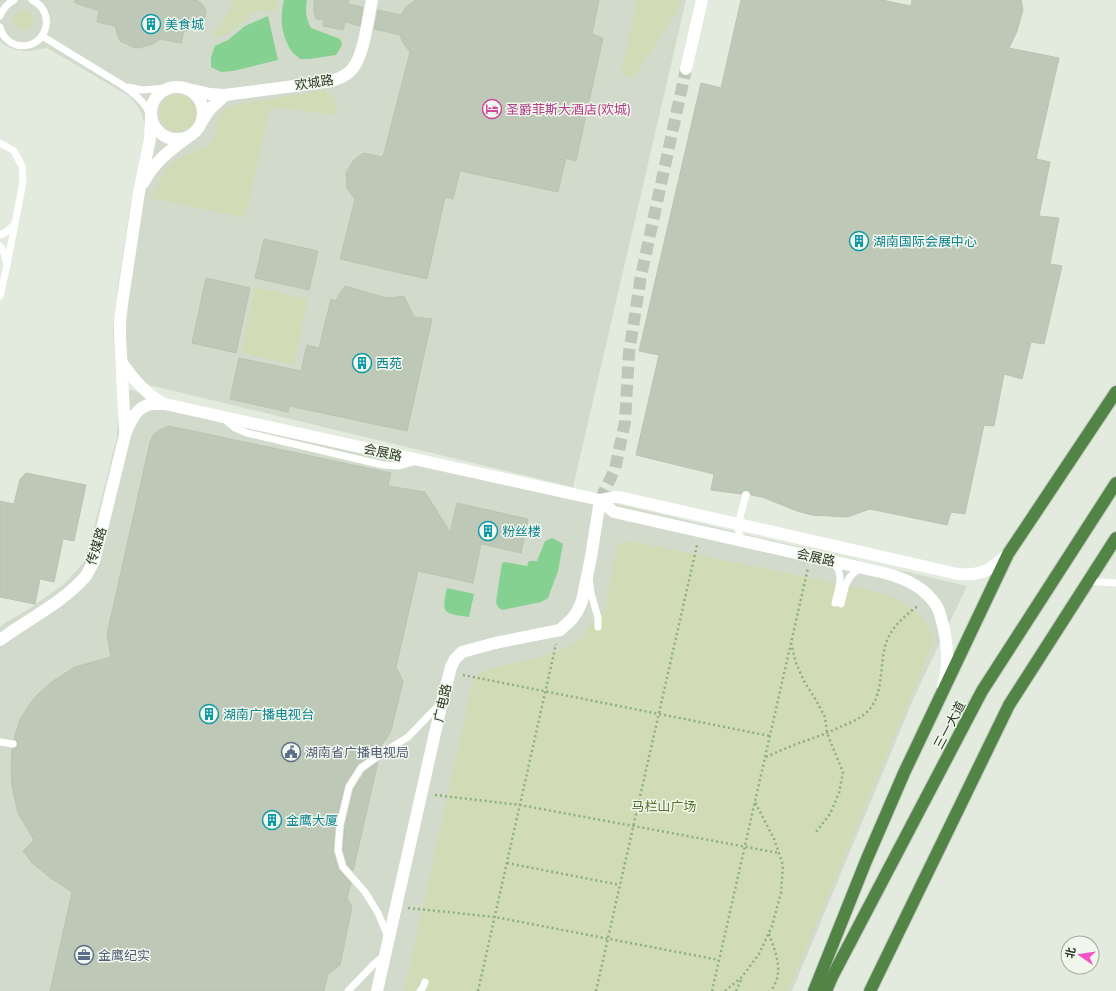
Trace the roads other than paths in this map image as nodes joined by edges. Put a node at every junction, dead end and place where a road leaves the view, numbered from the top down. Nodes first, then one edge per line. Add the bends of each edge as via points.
1 (32, 0) edge
2 (372, 0) edge
3 (702, 0) edge
4 (11, 2) edge
5 (0, 5) edge
6 (0, 16) edge
7 (0, 27) edge
8 (42, 36) junction
9 (686, 69) tunnel mouth
10 (122, 85) junction
11 (167, 88) junction
12 (188, 89) junction
13 (225, 95) junction
14 (151, 116) junction
15 (202, 122) junction
16 (193, 134) junction
17 (0, 143) edge
18 (139, 192) junction
19 (16, 224) junction
20 (0, 235) edge
21 (0, 246) edge
22 (7, 265) junction
23 (0, 296) edge
24 (122, 363) junction
25 (1116, 392) edge
26 (165, 404) junction
27 (125, 435) junction
28 (1116, 483) edge
29 (746, 495) dead end
30 (600, 500) junction
31 (739, 524) junction
32 (727, 537) junction
33 (1116, 538) edge
34 (742, 541) junction
35 (1008, 554) junction
36 (827, 560) junction
37 (862, 568) junction
38 (588, 571) junction
39 (1088, 581) junction
40 (1116, 583) edge
41 (598, 627) dead end
42 (0, 640) edge
43 (941, 695) junction
44 (442, 702) junction
45 (0, 742) edge
46 (12, 744) dead end
47 (389, 940) junction
48 (385, 954) junction
49 (425, 982) dead end
50 (348, 991) edge
51 (377, 991) edge
52 (420, 991) edge
53 (814, 991) edge
54 (826, 991) edge
55 (870, 991) edge

1 - 8 lane via 37,2 46,14 46,30
2 - 13 street, 欢城路 via 360,57 353,69 341,78
3 - 9 street
4 - 5 lane
4 - 6 lane
7 - 8 lane via 6,39 20,46 32,44
8 - 10 lane
10 - 11 lane via 142,90
10 - 14 lane via 147,106
11 - 12 street via 181,86
11 - 14 street via 155,99
12 - 13 street, 欢城路
12 - 15 street via 195,93 203,106
13 - 15 street via 210,108
14 - 16 street via 153,123 164,135 178,139
14 - 18 street via 150,139
15 - 16 street
16 - 18 street via 158,162
17 - 19 lane via 14,151 22,166 23,182
18 - 24 street via 120,322
19 - 20 lane
19 - 22 lane
21 - 22 lane
22 - 23 lane
24 - 26 street via 141,387
24 - 27 street
25 - 35 highway
26 - 27 street via 151,404 140,410 132,417
26 - 30 street, 会展路
27 - 42 street, 传媒路 via 94,561 86,576 51,606
28 - 54 highway, 三一大道 via 982,691
29 - 31 lane
30 - 31 street, 会展路 via 618,497
30 - 32 street, 会展路 via 614,512
30 - 38 street
31 - 32 lane via 732,536
31 - 34 lane
31 - 35 street, 会展路 via 958,574 970,575 986,571
32 - 34 street, 会展路
33 - 39 highway
34 - 36 street, 会展路
35 - 43 highway
36 - 37 street, 会展路
36 - 37 lane via 837,566 841,576 838,603 849,576
37 - 43 street, 会展路 via 896,576 918,587 936,605 948,648
38 - 41 lane
38 - 44 street, 广电路 via 578,612 560,630 462,652 455,659 449,672
39 - 40 lane
39 - 55 highway via 1009,705
43 - 53 highway via 866,861
44 - 47 street, 广电路
44 - 47 lane via 408,738 360,768 349,787 340,825 338,850 343,867 365,892 378,913
45 - 46 lane
47 - 48 street, 广电路
48 - 50 lane
48 - 51 street, 广电路
49 - 52 lane

